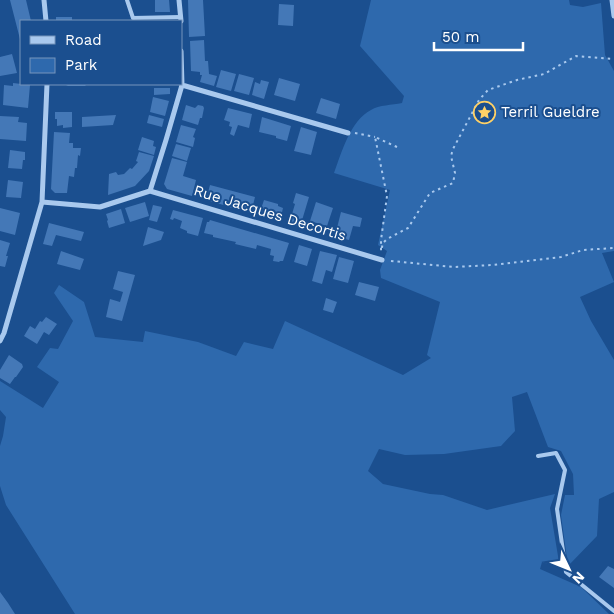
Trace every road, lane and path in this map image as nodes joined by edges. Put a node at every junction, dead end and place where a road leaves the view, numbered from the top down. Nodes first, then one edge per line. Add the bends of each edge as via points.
1 (44, 0) edge
2 (127, 0) edge
3 (179, 0) edge
4 (612, 0) edge
5 (614, 16) edge
6 (180, 19) edge
7 (46, 20) edge
8 (614, 59) edge
9 (47, 85) edge
10 (182, 85) joint
11 (348, 133) joint
12 (375, 138) junction
13 (397, 147) dead end
14 (150, 191) junction
15 (42, 202) junction
16 (614, 248) edge
17 (382, 260) joint
18 (0, 341) edge
19 (538, 456) dead end
20 (614, 611) edge

1 - 7 street
2 - 6 lane via 133,18
3 - 6 street
4 - 5 street
8 - 12 path via 576,56 544,74 488,90 479,100 453,149 453,183 430,193 408,228 387,239 381,251 387,196
9 - 15 street
10 - 11 street
10 - 14 street
11 - 12 path
12 - 13 path
14 - 15 street via 100,207
14 - 17 street, Rue Jacques Decortis
15 - 18 street
16 - 17 path via 583,250 561,257 454,267
19 - 20 lane via 556,453 564,470 556,509 566,572

